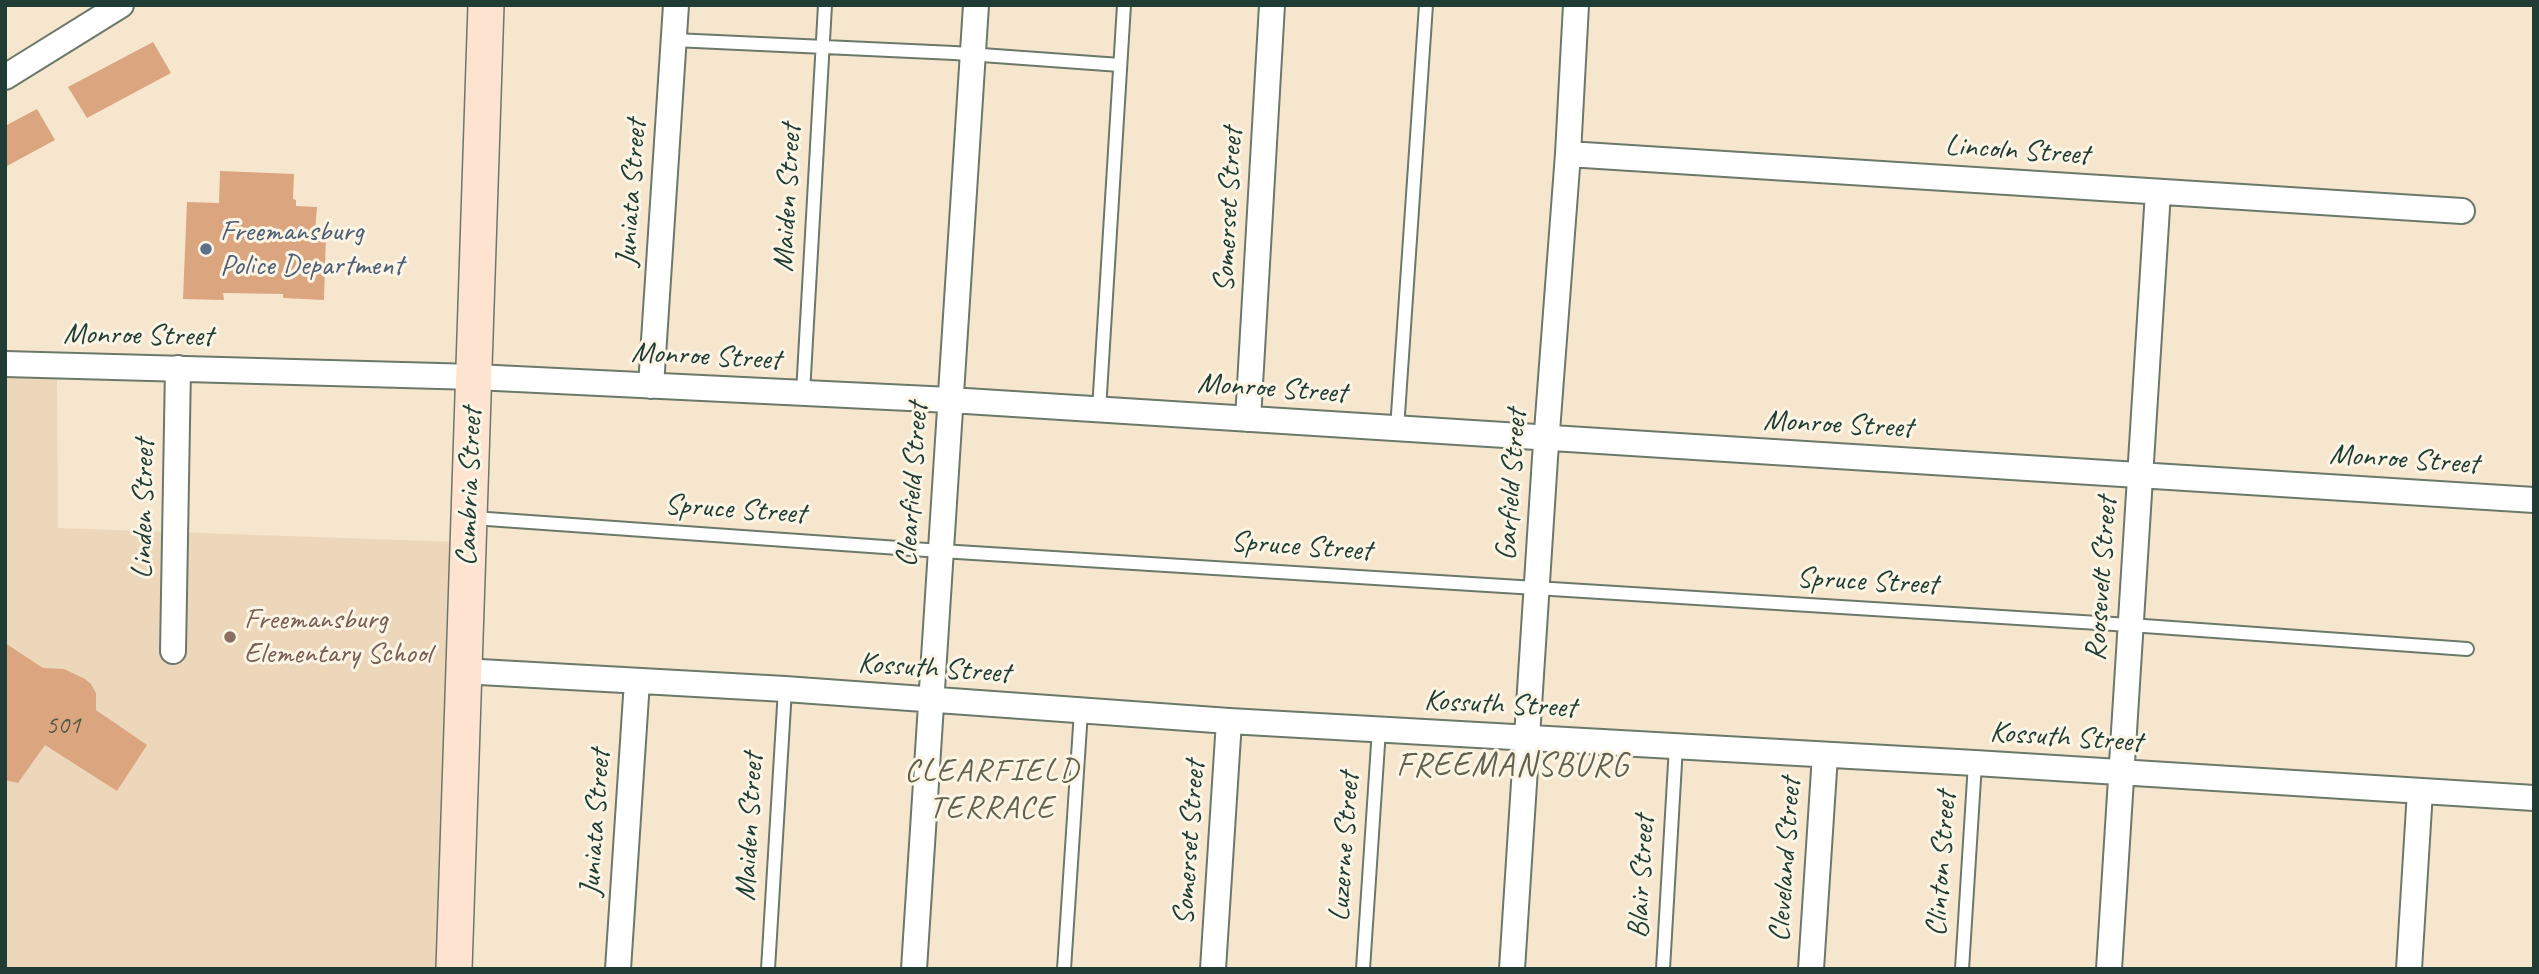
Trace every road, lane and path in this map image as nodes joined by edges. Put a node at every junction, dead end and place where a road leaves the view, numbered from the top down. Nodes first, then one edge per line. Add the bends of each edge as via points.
1 (121, 5) edge
2 (486, 5) edge
3 (676, 5) edge
4 (825, 5) edge
5 (976, 5) edge
6 (1124, 5) edge
7 (1272, 5) edge
8 (1426, 5) edge
9 (1576, 5) edge
10 (674, 40) junction
11 (823, 47) junction
12 (973, 54) junction
13 (1120, 65) junction
14 (5, 77) edge
15 (1568, 154) junction
16 (2158, 192) junction
17 (2462, 211) dead end
18 (5, 364) edge
19 (178, 368) junction
20 (475, 377) junction
21 (651, 386) junction
22 (803, 393) junction
23 (950, 400) junction
24 (1099, 410) junction
25 (1248, 419) junction
26 (1397, 429) junction
27 (1546, 439) junction
28 (2140, 474) junction
29 (2534, 500) edge
30 (469, 518) junction
31 (940, 551) junction
32 (1537, 589) junction
33 (2130, 625) junction
34 (2467, 649) dead end
35 (173, 651) dead end
36 (462, 671) junction
37 (636, 681) junction
38 (785, 689) junction
39 (932, 700) junction
40 (1080, 711) junction
41 (1229, 721) junction
42 (1379, 729) junction
43 (1526, 737) junction
44 (1676, 746) junction
45 (1825, 755) junction
46 (1975, 764) junction
47 (2121, 774) junction
48 (2420, 791) junction
49 (2534, 798) edge
50 (454, 969) edge
51 (618, 969) edge
52 (768, 969) edge
53 (914, 969) edge
54 (1065, 969) edge
55 (1213, 969) edge
56 (1363, 969) edge
57 (1513, 969) edge
58 (1663, 969) edge
59 (1811, 969) edge
60 (1962, 969) edge
61 (2109, 969) edge
62 (2409, 969) edge

1 - 14 street
2 - 20 street, Cambria Street
3 - 10 street, Juniata Street
4 - 11 lane, Maiden Street
5 - 12 street, Clearfield Street
6 - 13 lane
7 - 25 street, Somerset Street
8 - 26 lane
9 - 15 street, Garfield Street
10 - 11 lane
10 - 21 street, Juniata Street
11 - 12 lane
11 - 22 lane, Maiden Street
12 - 13 lane
12 - 23 street, Clearfield Street
13 - 24 lane
15 - 16 street, Lincoln Street
15 - 27 street, Garfield Street
16 - 17 street, Lincoln Street
16 - 28 street, Roosevelt Street
18 - 19 street, Monroe Street
19 - 20 street, Monroe Street
19 - 35 street, Linden Street
20 - 21 street, Monroe Street
20 - 30 street, Cambria Street
21 - 22 street, Monroe Street
22 - 23 street, Monroe Street
23 - 24 street, Monroe Street
23 - 31 street, Clearfield Street
24 - 25 street, Monroe Street
25 - 26 street, Monroe Street
26 - 27 street, Monroe Street
27 - 28 street, Monroe Street
27 - 32 street, Garfield Street
28 - 29 street, Monroe Street
28 - 33 street, Roosevelt Street
30 - 31 lane, Spruce Street
30 - 36 street, Cambria Street
31 - 32 lane, Spruce Street
31 - 39 street, Clearfield Street
32 - 33 lane, Spruce Street
32 - 43 street, Garfield Street
33 - 34 lane, Spruce Street
33 - 47 street, Roosevelt Street
36 - 37 street, Kossuth Street
36 - 50 street, Cambria Street
37 - 38 street, Kossuth Street
37 - 51 street, Juniata Street
38 - 39 street, Kossuth Street
38 - 52 lane, Maiden Street
39 - 40 street, Kossuth Street
39 - 53 street, Clearfield Street
40 - 41 street, Kossuth Street
40 - 54 lane
41 - 42 street, Kossuth Street
41 - 55 street, Somerset Street
42 - 43 street, Kossuth Street
42 - 56 lane, Luzerne Street
43 - 44 street, Kossuth Street
43 - 57 street, Garfield Street
44 - 45 street, Kossuth Street
44 - 58 lane, Blair Street
45 - 46 street, Kossuth Street
45 - 59 street, Cleveland Street
46 - 47 street, Kossuth Street
46 - 60 lane, Clinton Street
47 - 48 street, Kossuth Street
47 - 61 street, Roosevelt Street
48 - 49 street, Kossuth Street
48 - 62 street

